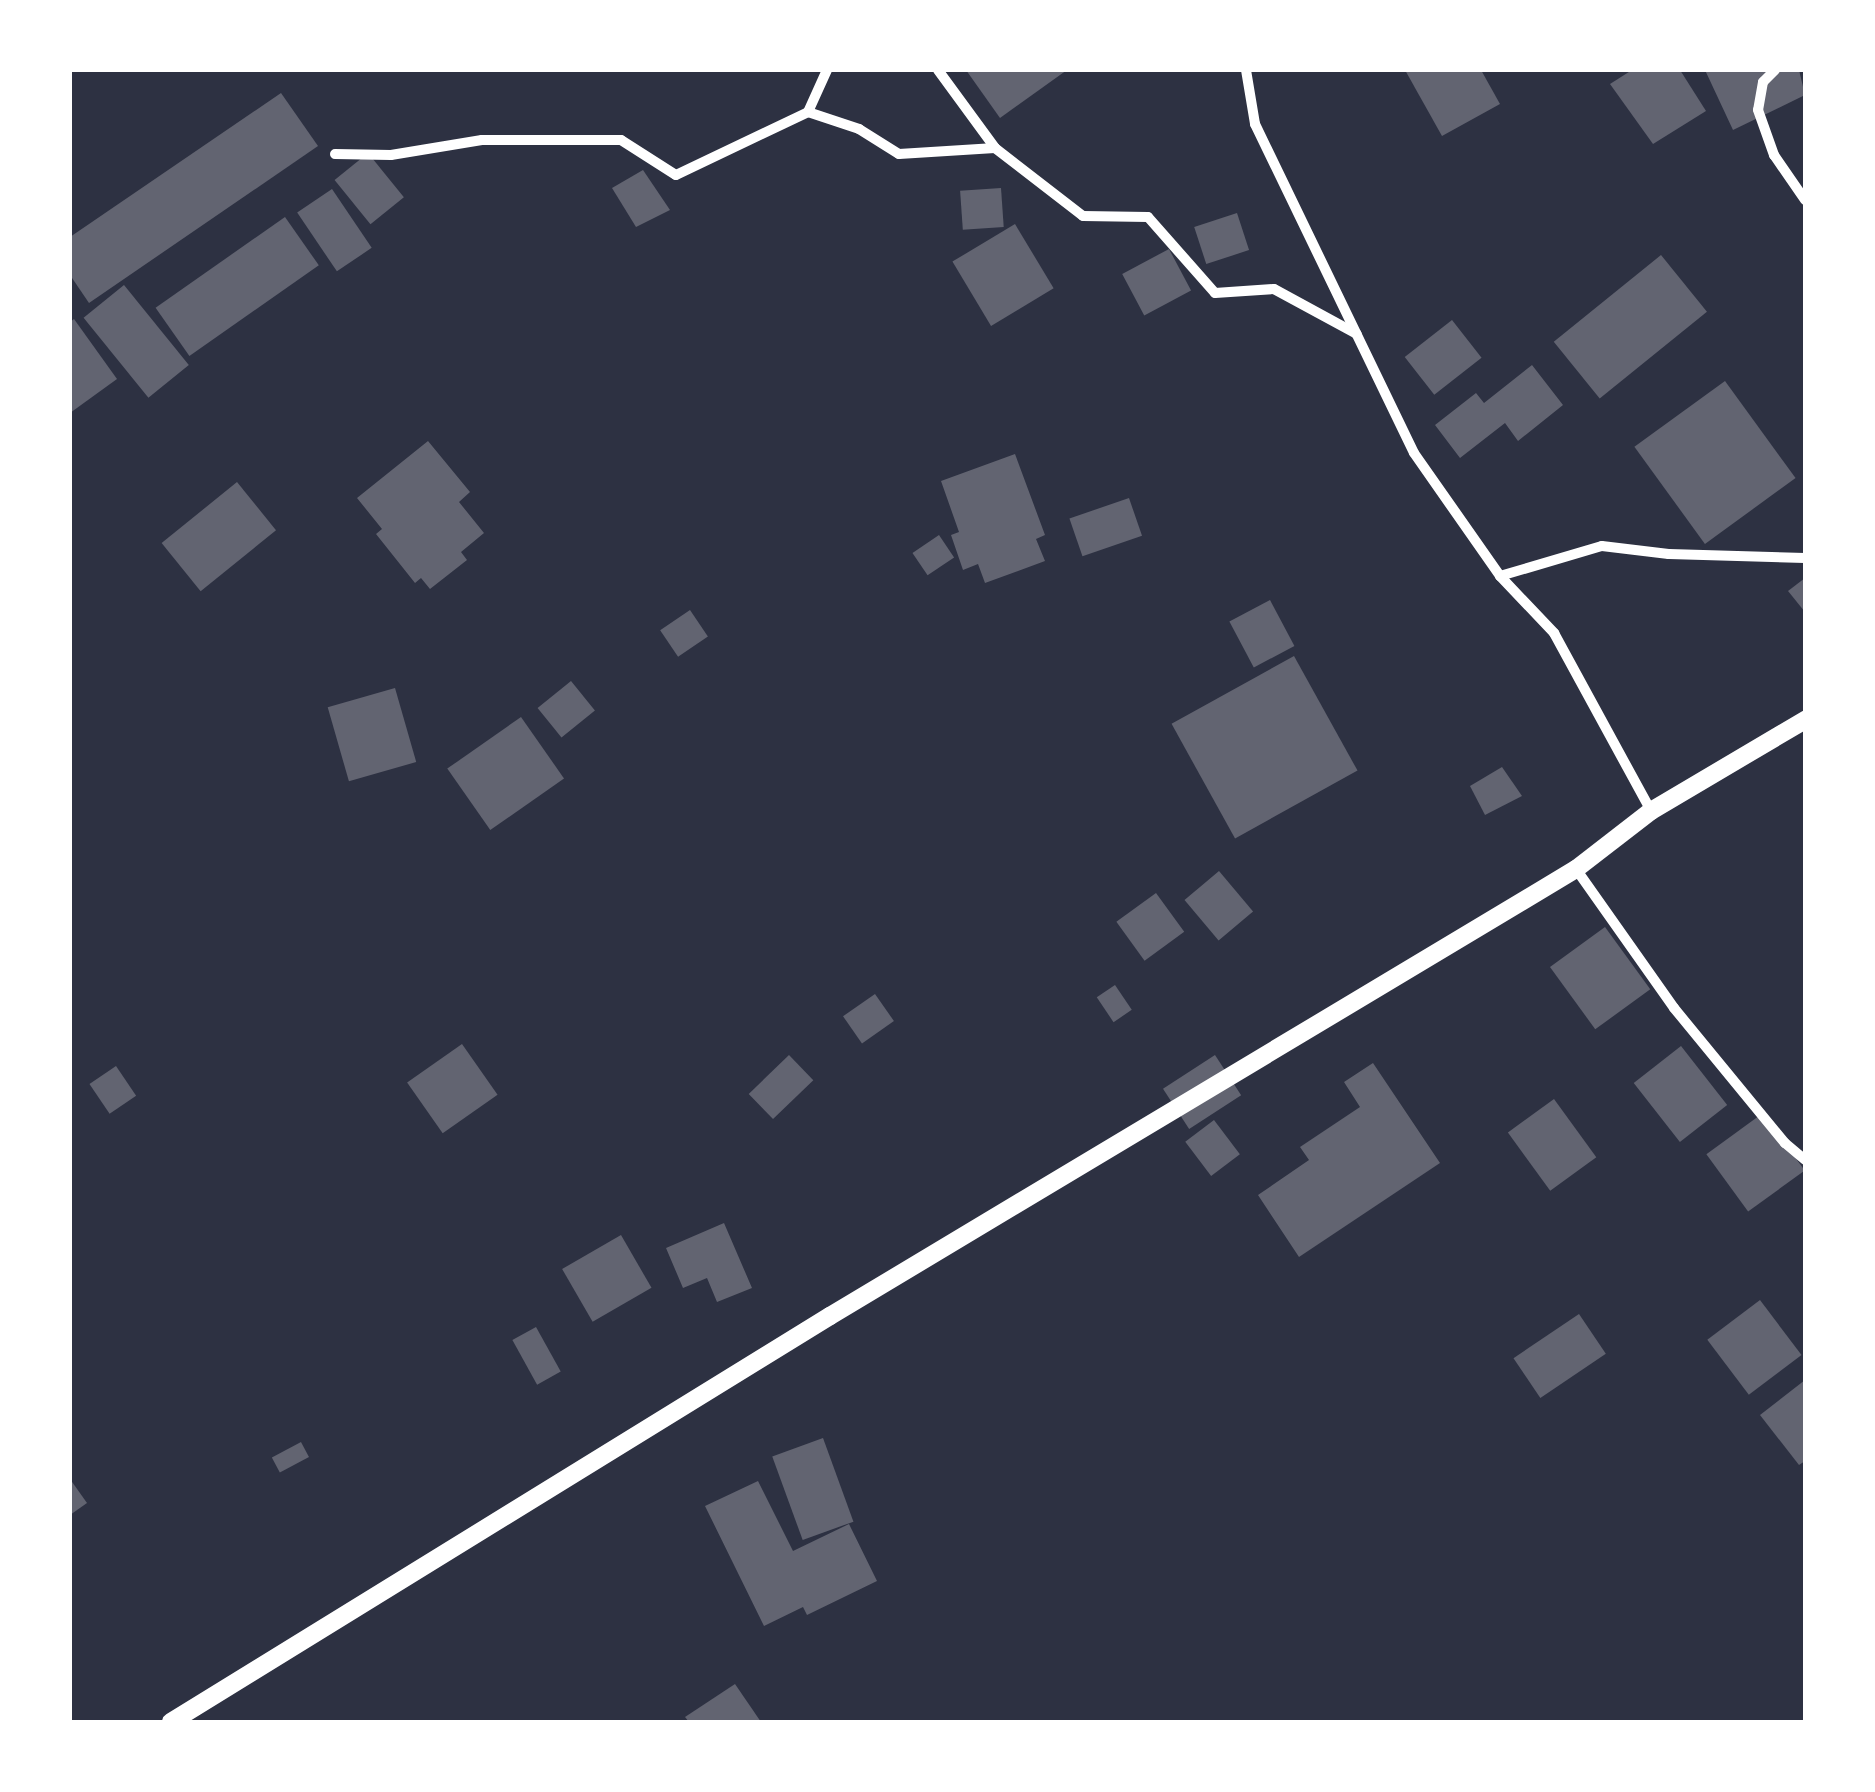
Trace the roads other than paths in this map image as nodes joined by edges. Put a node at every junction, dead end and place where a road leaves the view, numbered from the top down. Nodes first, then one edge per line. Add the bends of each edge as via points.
1 (827, 70) edge
2 (938, 70) edge
3 (1246, 70) edge
4 (1775, 70) edge
5 (808, 112) junction
6 (995, 148) junction
7 (335, 154) dead end
8 (1805, 200) edge
9 (1356, 334) junction
10 (1805, 558) edge
11 (1500, 576) junction
12 (1805, 720) edge
13 (1651, 811) junction
14 (1576, 869) junction
15 (1805, 1160) edge
16 (172, 1722) edge

1 - 5 street
2 - 6 street
3 - 9 street via 1255,124
4 - 8 street via 1763,82 1758,110 1774,156
5 - 6 street via 859,129 899,154
5 - 7 street via 676,176 621,140 482,140 391,155
6 - 9 street via 1084,216 1148,217 1215,292 1274,289
9 - 11 street via 1414,453
10 - 11 street via 1602,546
11 - 13 street via 1554,633
12 - 13 street
13 - 14 street
14 - 15 street via 1674,1008
14 - 16 street via 830,1316

